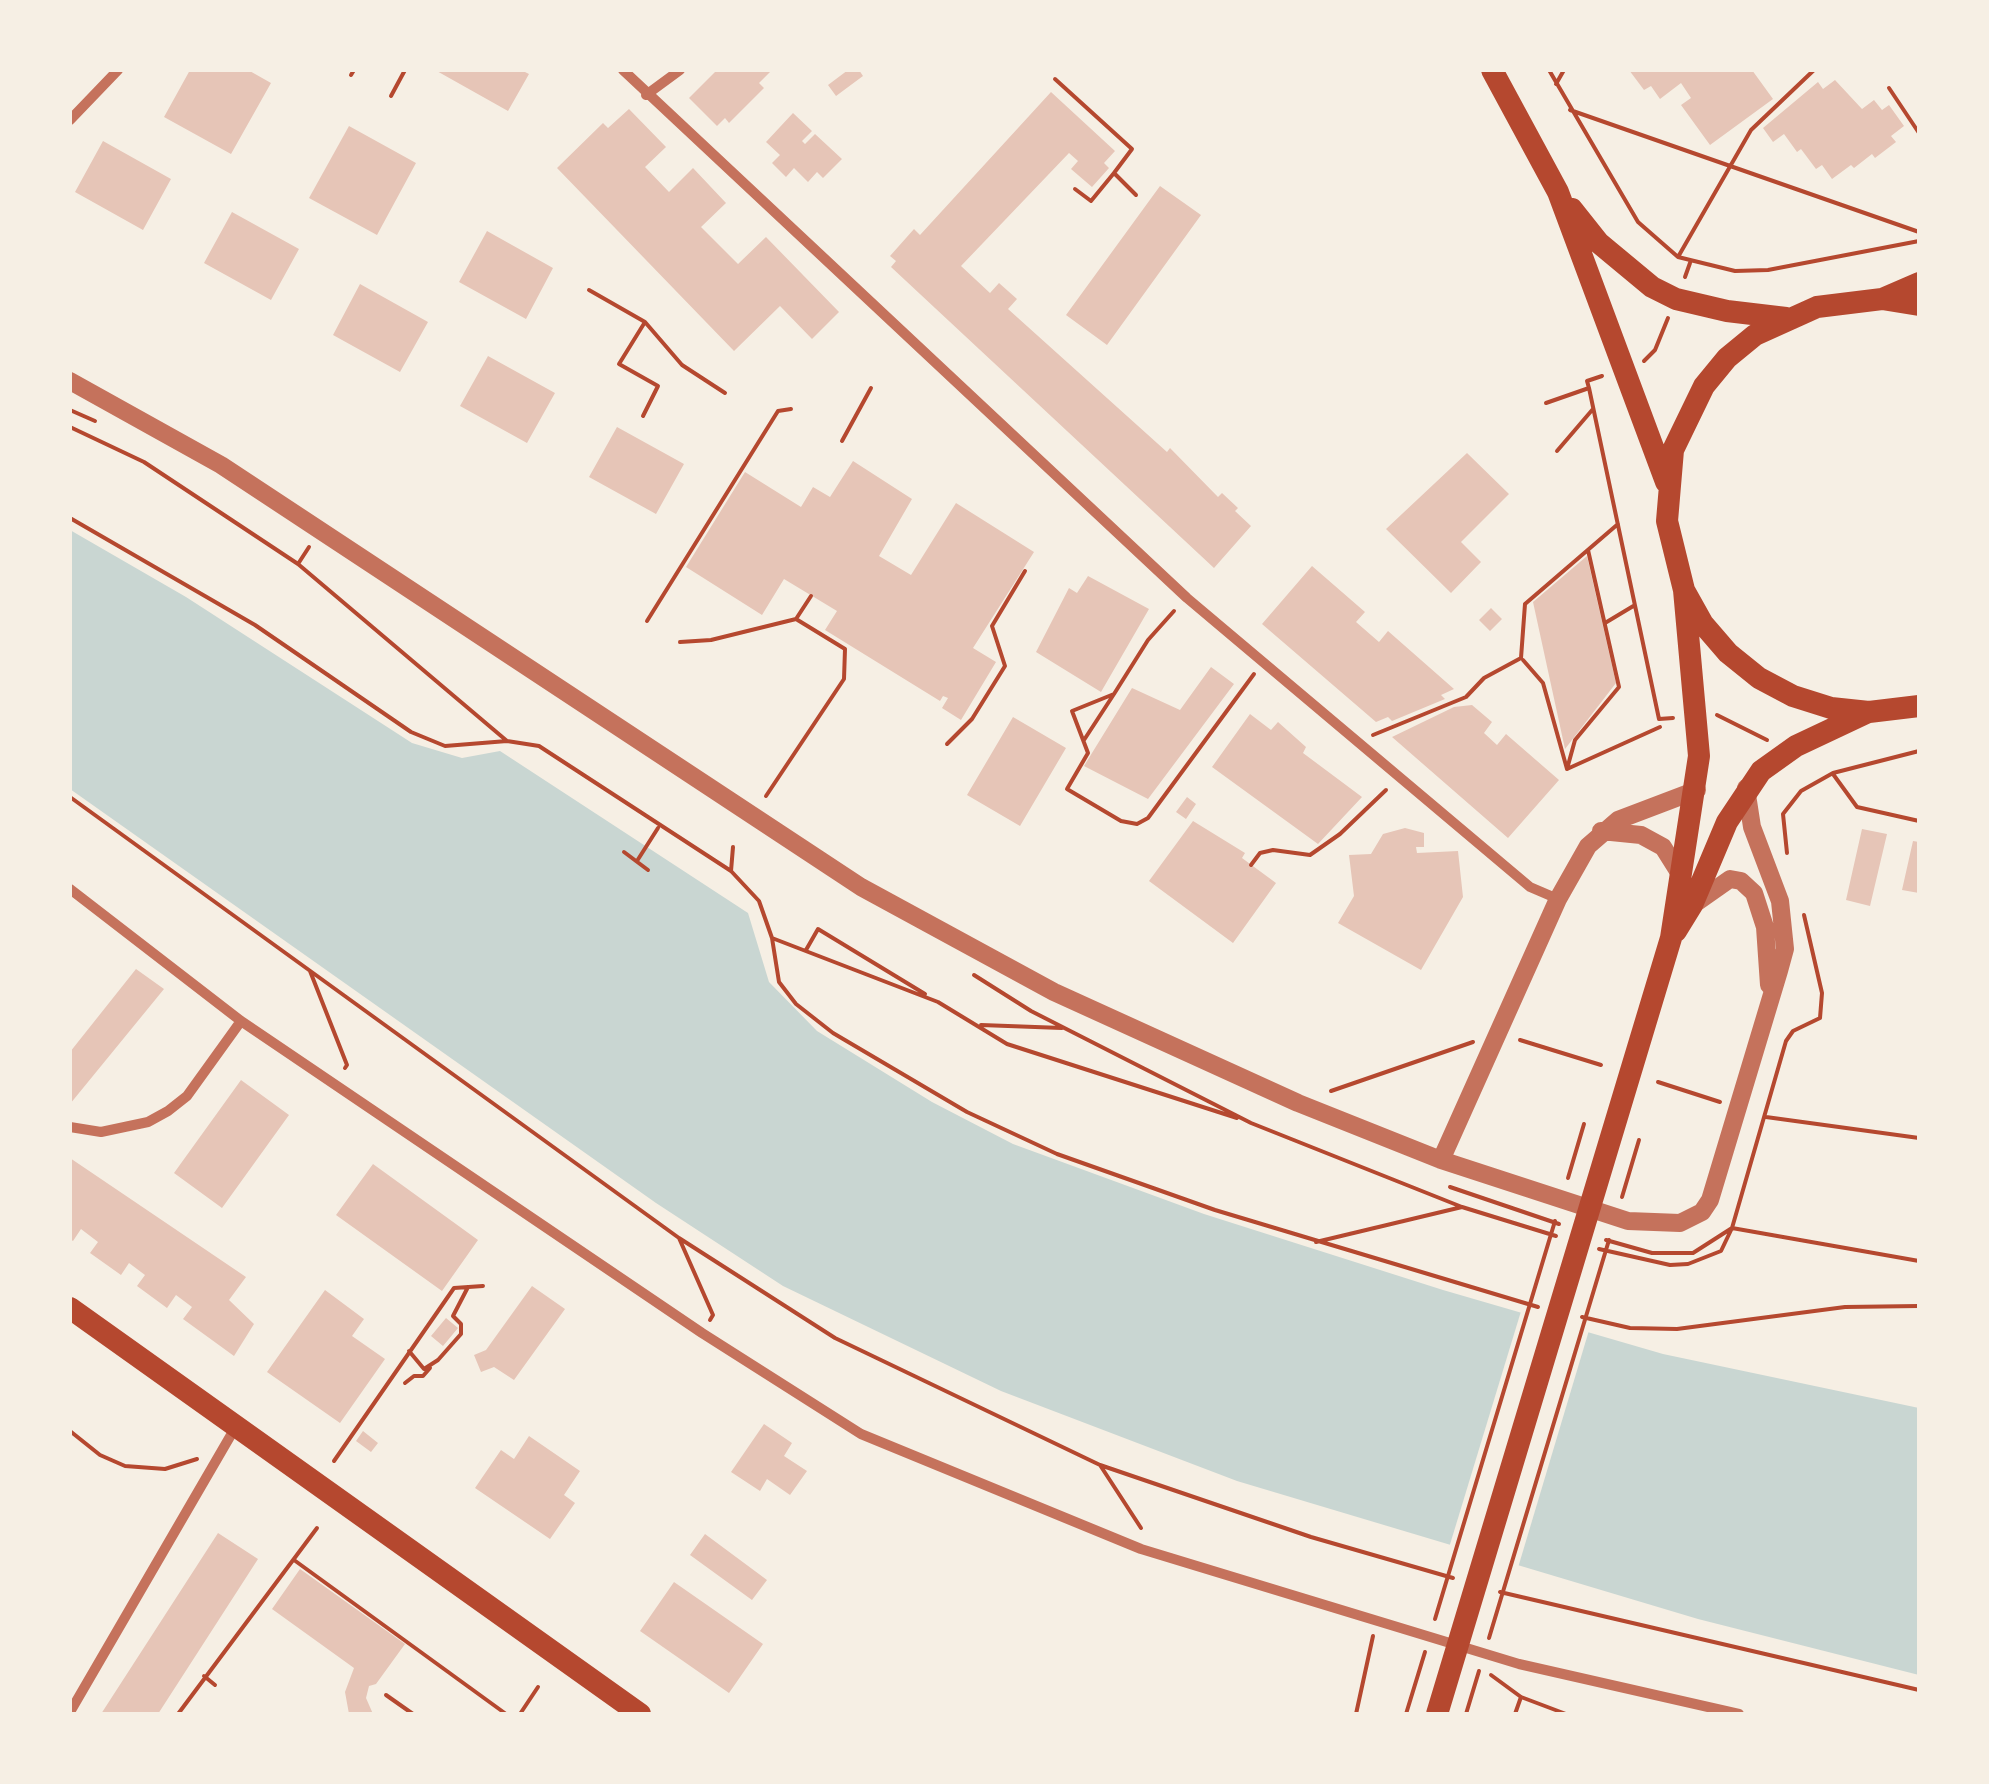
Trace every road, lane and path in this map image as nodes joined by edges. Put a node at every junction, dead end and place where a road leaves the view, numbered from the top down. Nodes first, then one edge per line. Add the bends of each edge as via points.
1 (118, 70) edge
2 (405, 70) edge
3 (623, 70) edge
4 (680, 70) edge
5 (1492, 70) edge
6 (1549, 70) edge
7 (1564, 70) edge
8 (1814, 70) edge
9 (1055, 79) dead end
10 (1556, 84) junction
11 (1889, 88) dead end
12 (646, 95) junction
13 (391, 96) dead end
14 (1570, 110) junction
15 (70, 120) edge
16 (1919, 133) edge
17 (1730, 167) junction
18 (1114, 173) junction
19 (1075, 189) dead end
20 (1558, 192) junction
21 (1136, 195) dead end
22 (1919, 232) edge
23 (1919, 241) edge
24 (1678, 258) junction
25 (1919, 283) edge
26 (589, 290) dead end
27 (1882, 299) junction
28 (1919, 305) edge
29 (1670, 315) dead end
30 (1786, 318) junction
31 (645, 322) junction
32 (1647, 360) dead end
33 (70, 382) edge
34 (870, 388) dead end
35 (725, 393) dead end
36 (1546, 403) dead end
37 (791, 409) dead end
38 (1594, 409) junction
39 (643, 416) dead end
40 (70, 427) edge
41 (842, 441) dead end
42 (1556, 451) dead end
43 (1667, 485) junction
44 (70, 518) edge
45 (1618, 524) junction
46 (309, 547) dead end
47 (1588, 550) junction
48 (298, 564) junction
49 (1025, 570) dead end
50 (1684, 590) junction
51 (811, 596) dead end
52 (1186, 598) junction
53 (1635, 605) junction
54 (796, 619) junction
55 (647, 622) dead end
56 (1605, 623) junction
57 (680, 642) dead end
58 (1522, 658) junction
59 (1263, 662) junction
60 (1114, 694) junction
61 (1919, 706) edge
62 (1869, 712) junction
63 (1698, 716) junction
64 (1660, 727) dead end
65 (507, 741) junction
66 (1083, 741) junction
67 (1360, 741) junction
68 (947, 744) dead end
69 (1781, 755) junction
70 (1567, 769) junction
71 (1833, 773) dead end
72 (1398, 775) junction
73 (1810, 784) dead end
74 (1746, 788) junction
75 (1696, 790) junction
76 (766, 796) dead end
77 (70, 797) edge
78 (1919, 820) edge
79 (660, 826) junction
80 (1601, 831) junction
81 (733, 847) dead end
82 (624, 852) dead end
83 (637, 862) junction
84 (1251, 865) dead end
85 (648, 870) dead end
86 (731, 870) junction
87 (1680, 874) junction
88 (70, 889) edge
89 (1558, 899) junction
90 (1692, 905) junction
91 (772, 938) junction
92 (1672, 938) junction
93 (806, 950) junction
94 (309, 968) junction
95 (1769, 997) junction
96 (938, 1002) junction
97 (241, 1022) junction
98 (976, 1025) junction
99 (1065, 1028) dead end
100 (1497, 1033) junction
101 (1601, 1065) dead end
102 (1658, 1082) dead end
103 (333, 1084) junction
104 (1298, 1103) junction
105 (1740, 1108) junction
106 (1766, 1117) dead end
107 (1251, 1123) dead end
108 (1584, 1124) dead end
109 (70, 1127) edge
110 (1919, 1138) edge
111 (1639, 1140) dead end
112 (1441, 1160) junction
113 (1567, 1181) dead end
114 (1622, 1198) dead end
115 (1462, 1207) dead end
116 (1556, 1219) dead end
117 (1732, 1228) dead end
118 (1610, 1236) dead end
119 (678, 1238) junction
120 (1315, 1242) junction
121 (1919, 1262) edge
122 (483, 1286) dead end
123 (468, 1287) junction
124 (1511, 1300) dead end
125 (1919, 1306) edge
126 (70, 1308) edge
127 (1608, 1324) dead end
128 (702, 1333) junction
129 (409, 1351) junction
130 (430, 1368) junction
131 (405, 1383) dead end
132 (236, 1428) junction
133 (70, 1431) edge
134 (216, 1455) junction
135 (334, 1462) dead end
136 (1100, 1465) junction
137 (316, 1528) dead end
138 (1141, 1549) junction
139 (294, 1560) junction
140 (1454, 1578) dead end
141 (1490, 1589) dead end
142 (1435, 1619) dead end
143 (1376, 1622) junction
144 (1429, 1638) dead end
145 (1489, 1638) dead end
146 (1483, 1657) dead end
147 (204, 1676) junction
148 (215, 1686) dead end
149 (538, 1687) dead end
150 (1919, 1690) edge
151 (386, 1695) dead end
152 (70, 1712) edge
153 (178, 1714) edge
154 (413, 1714) edge
155 (506, 1714) edge
156 (520, 1714) edge
157 (640, 1714) edge
158 (1356, 1714) edge
159 (1406, 1714) edge
160 (1437, 1714) edge
161 (1466, 1714) edge
162 (1515, 1714) edge
163 (1566, 1714) edge
164 (1740, 1714) edge

1 - 15 street
2 - 13 path
3 - 12 street
4 - 12 street
5 - 20 main road
6 - 10 path
7 - 10 path
8 - 17 path via 1750,130
9 - 18 path via 1132,149
10 - 14 path
11 - 16 path
12 - 52 street
14 - 17 path
14 - 24 path via 1638,222
17 - 22 path
17 - 24 path
18 - 19 path via 1091,201
18 - 21 path
20 - 30 main road via 1599,243 1652,288 1727,311
20 - 43 main road
23 - 24 path via 1768,270 1735,271
25 - 27 main road
26 - 31 path
27 - 28 main road
27 - 30 main road via 1849,300
29 - 32 path
30 - 43 main road via 1741,347 1704,386 1673,450
31 - 35 path via 682,365
31 - 39 path via 619,364 658,386
33 - 104 street via 221,465 861,887 1054,992
34 - 41 path
36 - 38 path via 1588,384
37 - 55 path via 778,412
38 - 42 path
38 - 45 path
40 - 48 path via 144,462
43 - 50 main road via 1672,556
44 - 65 path via 255,625 428,741
45 - 47 path
45 - 53 path
46 - 48 path
47 - 56 path
47 - 58 path via 1525,604
48 - 65 path
49 - 68 path via 992,626 1005,666
50 - 62 main road via 1716,638 1759,678 1830,708
50 - 63 main road
51 - 54 path
52 - 59 street
52 - 60 path via 1148,640
53 - 56 path
53 - 63 path via 1659,719
54 - 57 path
54 - 76 path via 845,649 844,679
56 - 70 path via 1619,687 1575,740
58 - 67 path via 1466,696
58 - 70 path via 1544,682
59 - 66 path via 1137,824 1067,789 1088,753
59 - 67 street
60 - 66 path
60 - 66 path via 1072,711
61 - 62 main road
62 - 69 main road
63 - 69 path via 1727,718
63 - 75 main road
64 - 70 path
65 - 79 path via 538,746
67 - 72 street
69 - 73 path
69 - 74 main road
71 - 78 path via 1857,807
72 - 84 path via 1310,855 1273,850
72 - 89 street via 1530,887
74 - 90 main road
74 - 95 street via 1784,927 1785,949
75 - 80 street
75 - 87 main road
77 - 94 path
79 - 83 path
79 - 86 path
80 - 87 street via 1652,841
80 - 89 street
81 - 86 path
82 - 83 path
83 - 85 path
86 - 91 path via 759,902
87 - 92 main road
88 - 97 street
89 - 100 street
90 - 92 main road
90 - 95 street via 1730,879 1754,893 1766,938
91 - 93 path
91 - 120 path via 779,982 796,1004 967,1112 1058,1154
92 - 160 main road
93 - 96 path
93 - 96 path via 818,929
94 - 103 path via 348,1064
94 - 119 path
95 - 105 street
96 - 98 path
97 - 103 street
97 - 109 street via 168,1112 102,1132
98 - 99 path
98 - 107 path via 1006,1044
100 - 101 path
100 - 104 path
100 - 112 street
102 - 105 path
103 - 128 street
104 - 112 street
105 - 112 street via 1717,1184 1702,1212 1680,1223 1647,1223
106 - 110 path
108 - 113 path
111 - 114 path
115 - 120 path
116 - 142 path
117 - 121 path
118 - 145 path
119 - 128 path via 713,1315
119 - 136 path via 835,1338
120 - 124 path
122 - 123 path
123 - 129 path via 454,1288
123 - 130 path via 453,1316 461,1334
125 - 127 path via 1845,1307 1678,1330
126 - 132 main road
128 - 138 street via 861,1434
129 - 130 path via 420,1367
129 - 135 path
130 - 131 path
132 - 134 street
132 - 157 main road
133 - 134 path via 125,1466 166,1469
134 - 152 street
136 - 138 path via 1142,1530
136 - 140 path
137 - 139 path
138 - 143 street
139 - 147 path
139 - 155 path
141 - 150 path
143 - 158 path
143 - 164 street
144 - 159 path
146 - 161 path
147 - 148 path
147 - 153 path
149 - 156 path
151 - 154 path
162 - 163 path via 1521,1697

